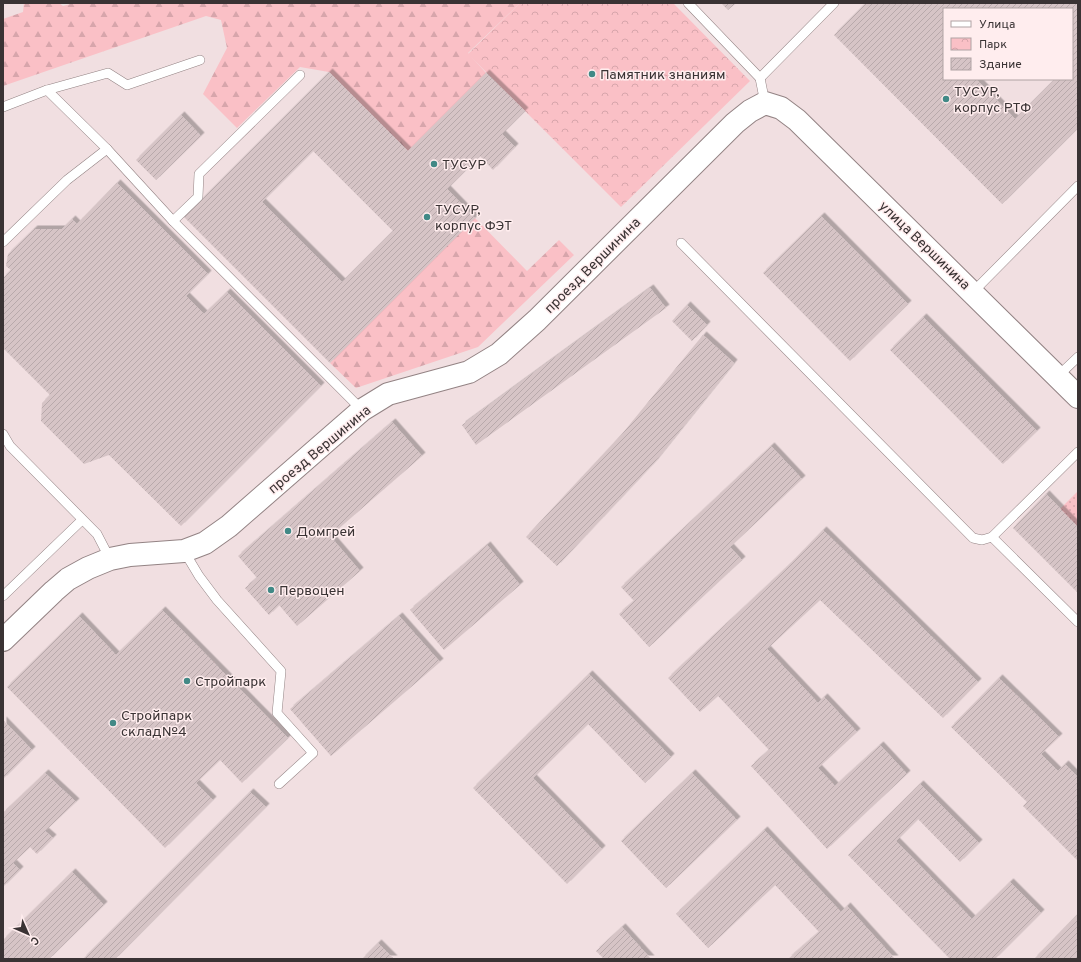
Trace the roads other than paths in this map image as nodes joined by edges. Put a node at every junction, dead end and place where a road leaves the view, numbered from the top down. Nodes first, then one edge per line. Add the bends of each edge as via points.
1 (688, 3) edge
2 (834, 3) edge
3 (200, 60) dead end
4 (300, 75) dead end
5 (760, 78) junction
6 (47, 90) junction
7 (764, 103) junction
8 (3, 107) edge
9 (107, 149) junction
10 (1078, 186) edge
11 (173, 221) junction
12 (3, 242) edge
13 (681, 242) dead end
14 (973, 292) junction
15 (1078, 357) edge
16 (1058, 376) junction
17 (1078, 397) edge
18 (362, 410) junction
19 (3, 434) edge
20 (1078, 452) edge
21 (82, 520) junction
22 (992, 537) junction
23 (184, 551) junction
24 (110, 559) junction
25 (3, 596) edge
26 (1078, 622) edge
27 (3, 640) edge
28 (279, 784) dead end

1 - 5 lane
2 - 5 lane
3 - 6 lane via 127,85 108,72
4 - 11 lane via 199,174 198,197
5 - 7 lane
6 - 8 lane
6 - 9 lane
7 - 14 street, улица Вершинина via 781,108 797,120
7 - 18 street, проезд Вершинина via 735,123 537,320 499,354 469,372 388,394
9 - 11 lane
9 - 12 lane via 67,180
10 - 14 lane
11 - 18 lane
13 - 22 lane via 969,534 977,540
14 - 16 street, улица Вершинина
15 - 16 lane
16 - 17 street, улица Вершинина
18 - 23 street, проезд Вершинина via 229,526 205,543
19 - 21 lane via 10,446
20 - 22 lane
21 - 24 lane via 97,534
21 - 25 lane
22 - 26 lane
23 - 24 street, проезд Вершинина
23 - 28 lane via 217,600 281,671 277,713 313,753
24 - 27 street, проезд Вершинина via 68,579

